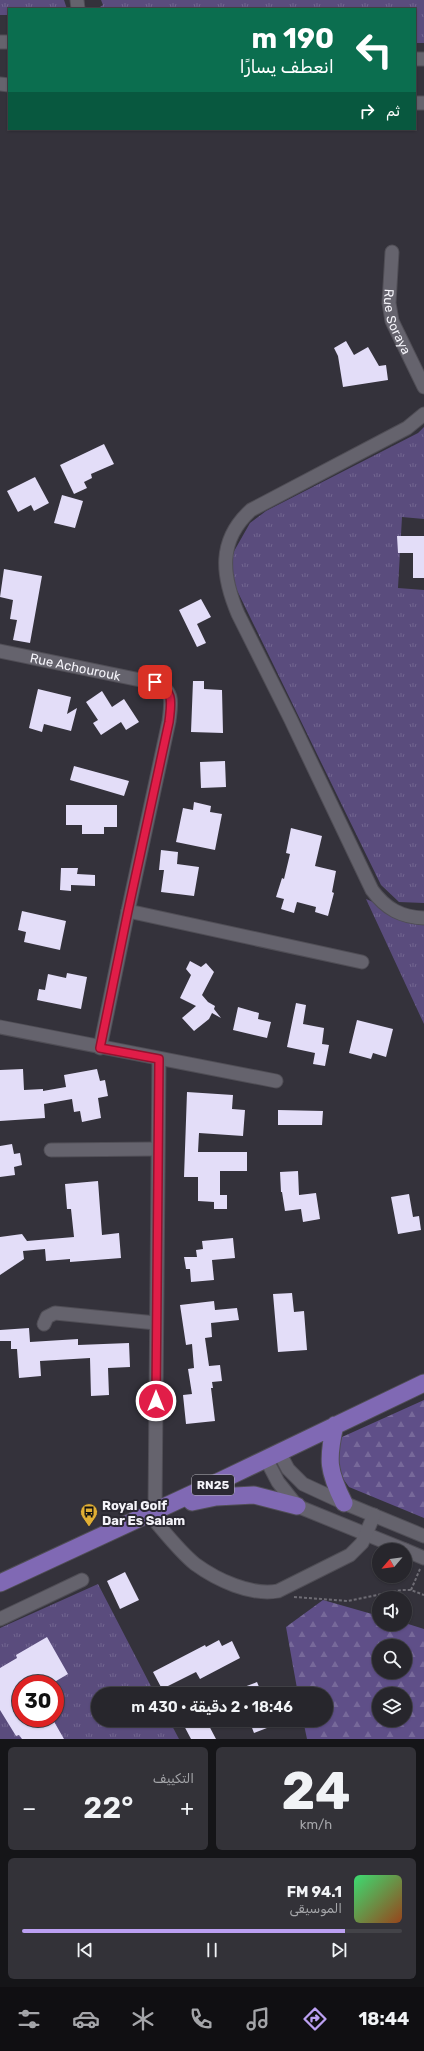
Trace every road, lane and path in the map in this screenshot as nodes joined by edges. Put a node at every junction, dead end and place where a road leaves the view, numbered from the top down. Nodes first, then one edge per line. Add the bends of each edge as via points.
1 (392, 252) dead end
2 (424, 388) edge
3 (424, 414) edge
4 (0, 651) edge
5 (128, 911) junction
6 (424, 918) edge
7 (362, 962) dead end
8 (0, 1027) edge
9 (100, 1048) junction
10 (159, 1059) junction
11 (276, 1082) dead end
12 (157, 1149) junction
13 (51, 1150) dead end
14 (156, 1323) junction
15 (44, 1324) dead end
16 (424, 1383) edge
17 (334, 1425) junction
18 (272, 1455) junction
19 (344, 1503) junction
20 (297, 1506) junction
21 (156, 1511) junction
22 (374, 1516) junction
23 (366, 1534) junction
24 (424, 1536) edge
25 (388, 1543) edge
26 (420, 1561) edge
27 (82, 1580) dead end
28 (0, 1583) edge
29 (411, 1590) junction
30 (278, 1591) junction
31 (424, 1595) edge
32 (0, 1619) edge

1 - 2 street, Rue Soraya via 389,303 392,322
3 - 6 street via 407,428 252,510 237,526 231,538 225,572 230,597 372,890 389,908 400,915
4 - 5 street, Rue Achourouk via 155,682 170,693 172,702 169,722
5 - 7 street
5 - 9 street, Rue Achourouk
8 - 9 street
9 - 10 street
10 - 11 street
10 - 12 street
12 - 13 street
12 - 14 street
14 - 15 street via 55,1313 46,1316
14 - 21 street
16 - 17 main road, RN25
17 - 18 main road, RN25
17 - 19 main road via 329,1462 336,1488
18 - 19 street via 303,1484
18 - 20 street via 278,1482
18 - 21 main road, RN25
19 - 22 street
20 - 21 main road via 254,1495 237,1495 216,1497
20 - 23 street
21 - 28 main road, RN25
21 - 30 street via 187,1556 196,1564 238,1585 260,1592
22 - 23 street
22 - 24 street
23 - 25 street
23 - 30 street via 358,1549 350,1555
26 - 29 path via 421,1567
27 - 32 street
29 - 30 path via 394,1590 348,1601 303,1598
29 - 31 path

